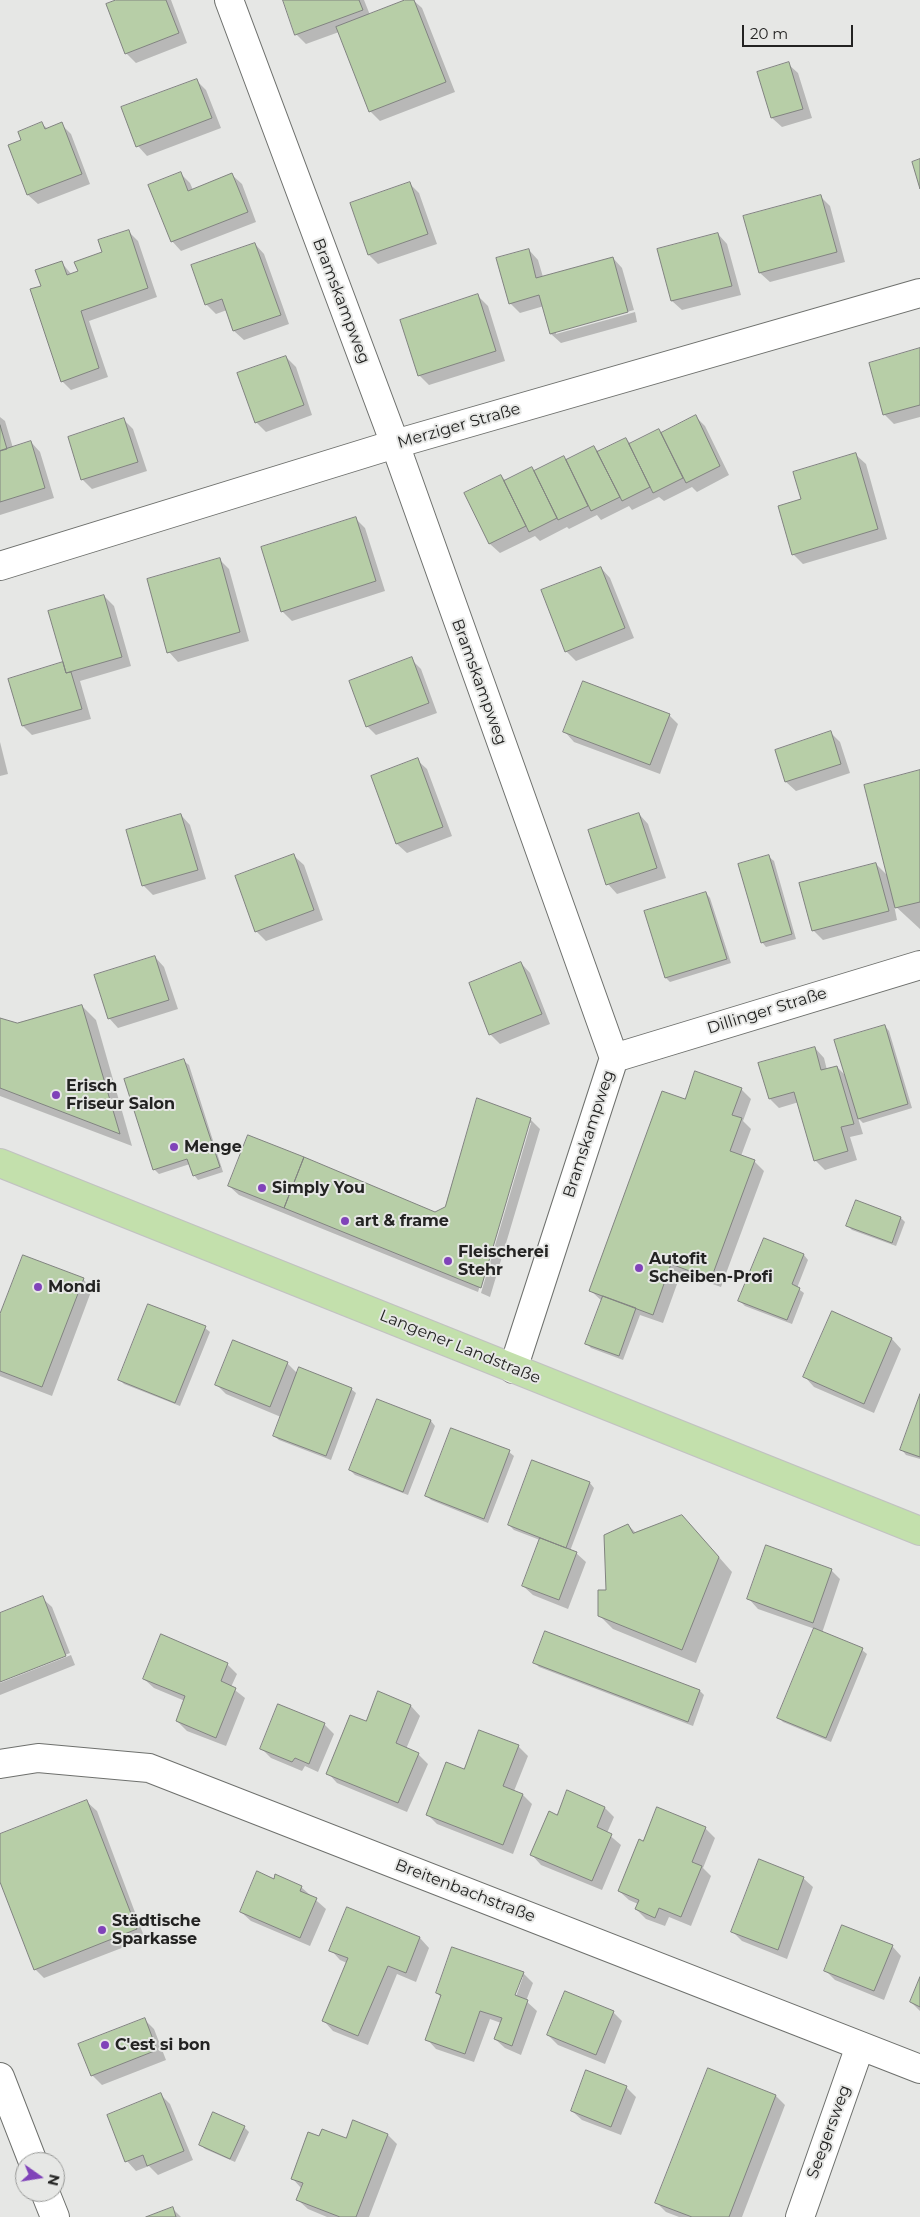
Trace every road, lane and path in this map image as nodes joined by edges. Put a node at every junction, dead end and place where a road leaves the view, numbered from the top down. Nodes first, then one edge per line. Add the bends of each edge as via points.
1 (228, 0) edge
2 (920, 292) edge
3 (395, 444) junction
4 (0, 566) edge
5 (920, 965) edge
6 (614, 1058) junction
7 (0, 1163) edge
8 (513, 1368) junction
9 (920, 1532) edge
10 (0, 1764) edge
11 (860, 2046) junction
12 (920, 2069) edge
13 (0, 2077) edge
14 (29, 2152) edge
15 (49, 2202) edge
16 (55, 2217) edge
17 (800, 2217) edge

1 - 3 street, Bramskampweg
2 - 3 street, Merziger Straße
3 - 4 street, Merziger Straße
3 - 6 street, Bramskampweg
5 - 6 street, Dillinger Straße
6 - 8 street, Bramskampweg
7 - 8 main road, Langener Landstraße
8 - 9 main road, Langener Landstraße
10 - 11 street, Breitenbachstraße via 38,1758 149,1768
11 - 12 street, Breitenbachstraße
11 - 17 street, Seegersweg
13 - 14 street
15 - 16 street

